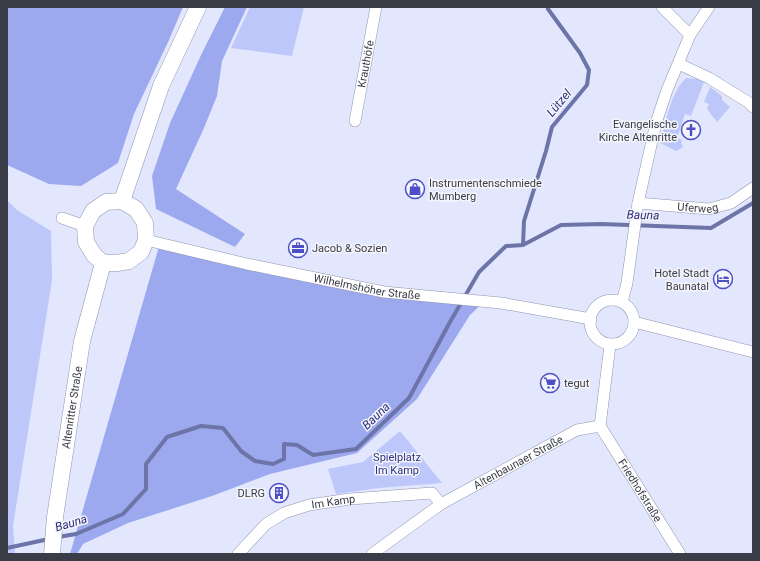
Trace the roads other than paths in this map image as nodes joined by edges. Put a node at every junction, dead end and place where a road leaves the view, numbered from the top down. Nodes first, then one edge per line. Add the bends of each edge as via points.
1 (198, 7) edge
2 (376, 7) edge
3 (662, 7) edge
4 (709, 7) edge
5 (690, 35) junction
6 (679, 64) junction
7 (753, 107) edge
8 (355, 121) dead end
9 (753, 188) edge
10 (122, 201) junction
11 (638, 203) junction
12 (62, 218) dead end
13 (85, 226) junction
14 (146, 240) junction
15 (103, 263) junction
16 (622, 302) junction
17 (591, 319) junction
18 (634, 322) junction
19 (610, 344) junction
20 (753, 352) edge
21 (600, 426) junction
22 (441, 504) junction
23 (52, 554) edge
24 (238, 554) edge
25 (372, 554) edge
26 (680, 554) edge

1 - 10 main road via 161,86
2 - 8 street, Krauthöfe
3 - 5 street
4 - 5 street
5 - 6 street
6 - 7 street via 709,78
6 - 11 street via 656,124
9 - 11 street, Uferweg via 731,203 709,209
10 - 13 main road via 106,202 93,211
10 - 14 main road via 136,209 145,223
11 - 16 street
12 - 13 street
13 - 15 main road via 86,242
14 - 15 main road via 140,252 129,261 117,264
14 - 17 street, Wilhelmshöher Straße via 384,292 485,301
15 - 23 main road, Altenritter Straße via 82,341 55,517
16 - 17 street via 610,299 600,303 594,308
16 - 18 street via 631,309
17 - 19 street via 590,329 600,341
18 - 19 street via 631,333 624,341
18 - 20 street
19 - 21 street
21 - 22 street, Altenbaunaer Straße via 577,430
21 - 26 street, Friedhofstraße
22 - 24 street, Im Kamp via 432,493 309,505 284,513 266,524
22 - 25 street, Altenbaunaer Straße

